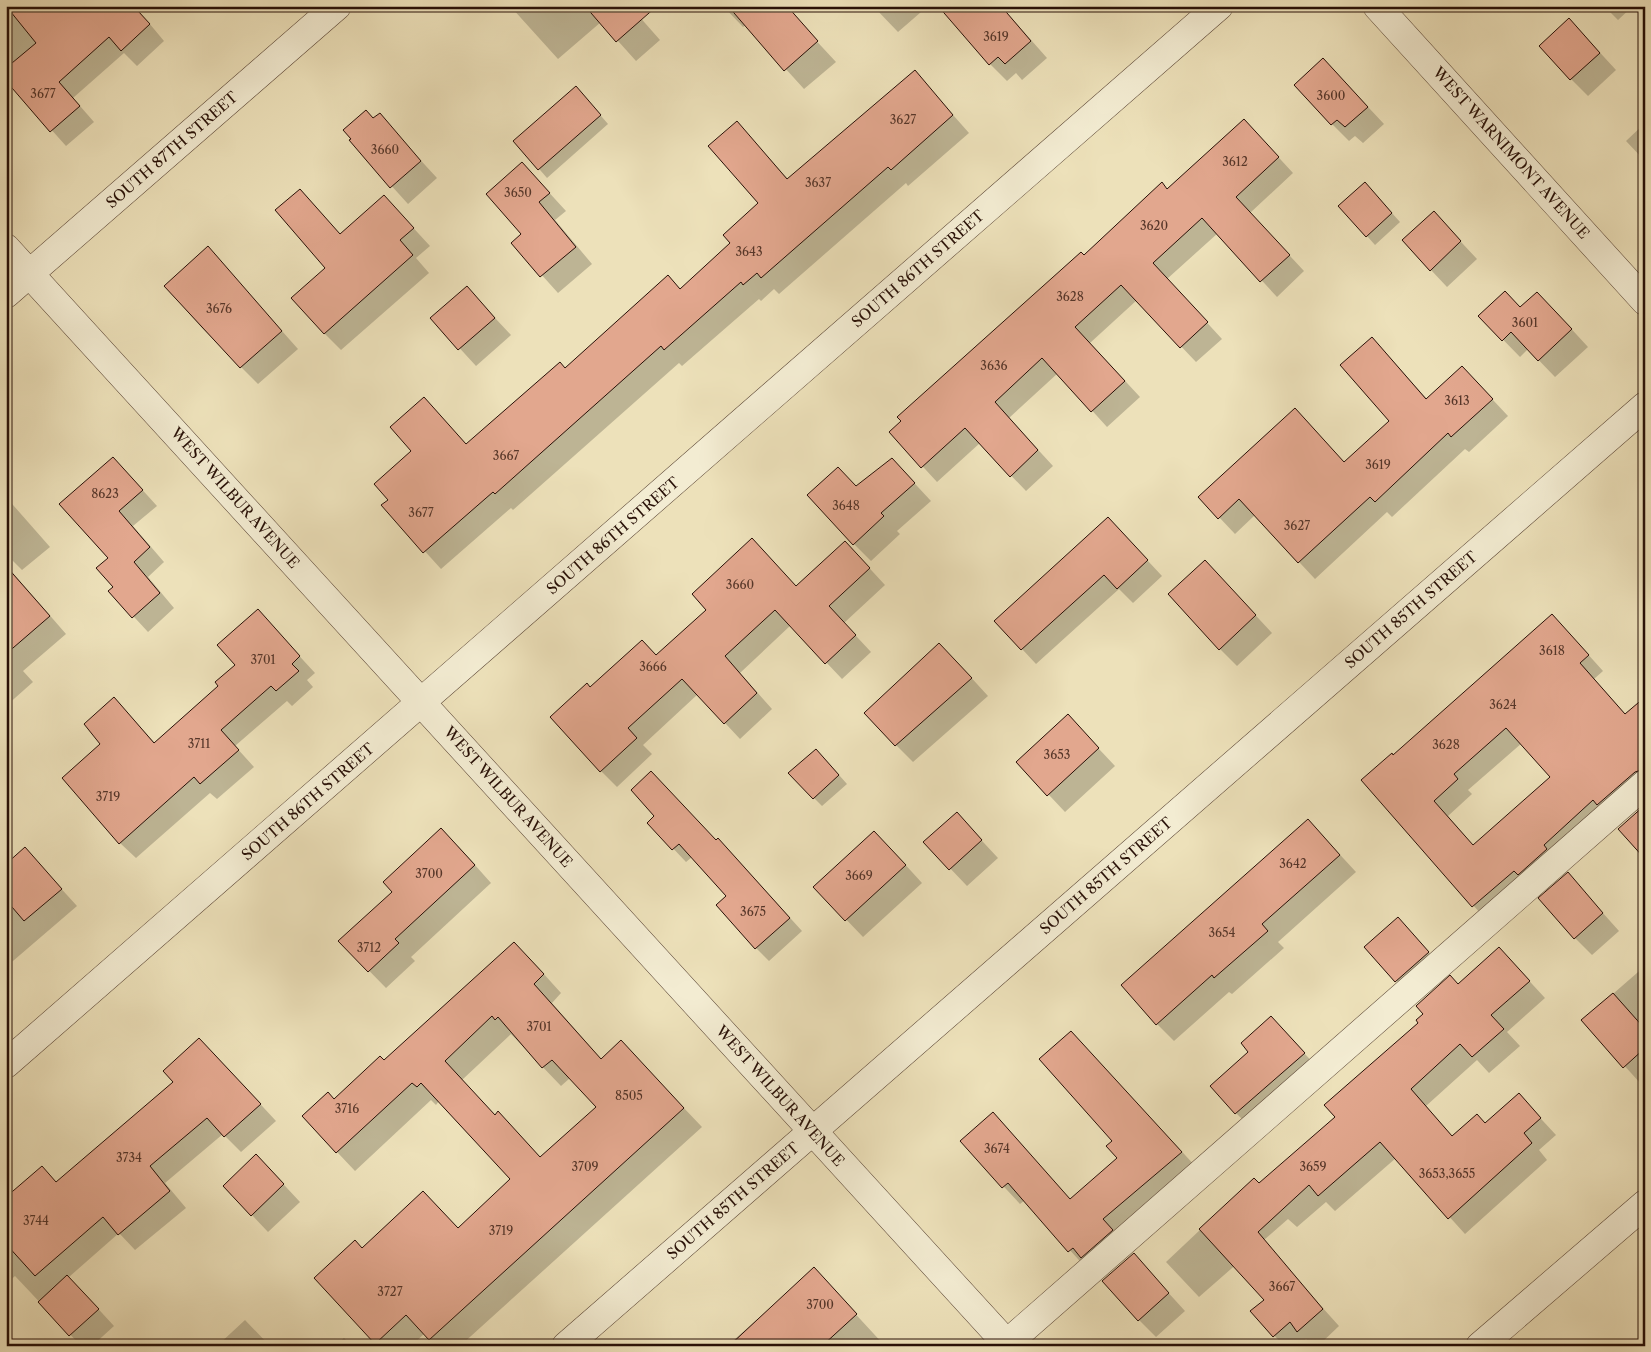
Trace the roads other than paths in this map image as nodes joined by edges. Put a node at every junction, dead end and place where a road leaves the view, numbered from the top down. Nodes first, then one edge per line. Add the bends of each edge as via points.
1 (337, 6) edge
2 (1219, 6) edge
3 (1377, 6) edge
4 (6, 248) edge
5 (29, 274) junction
6 (6, 294) edge
7 (1645, 301) edge
8 (1645, 406) edge
9 (423, 703) junction
10 (1645, 784) edge
11 (6, 1064) edge
12 (812, 1132) junction
13 (1645, 1204) edge
14 (1006, 1345) edge
15 (566, 1346) edge
16 (1480, 1346) edge

1 - 5 street, SOUTH 87TH STREET
2 - 9 street, SOUTH 86TH STREET
3 - 7 street, WEST WARNIMONT AVENUE
4 - 5 street, WEST WILBUR AVENUE
5 - 6 street, SOUTH 87TH STREET
5 - 9 street, WEST WILBUR AVENUE
8 - 12 street, SOUTH 85TH STREET
9 - 11 street, SOUTH 86TH STREET
9 - 12 street, WEST WILBUR AVENUE
10 - 14 street
12 - 14 street, WEST WILBUR AVENUE
12 - 15 street, SOUTH 85TH STREET
13 - 16 street

